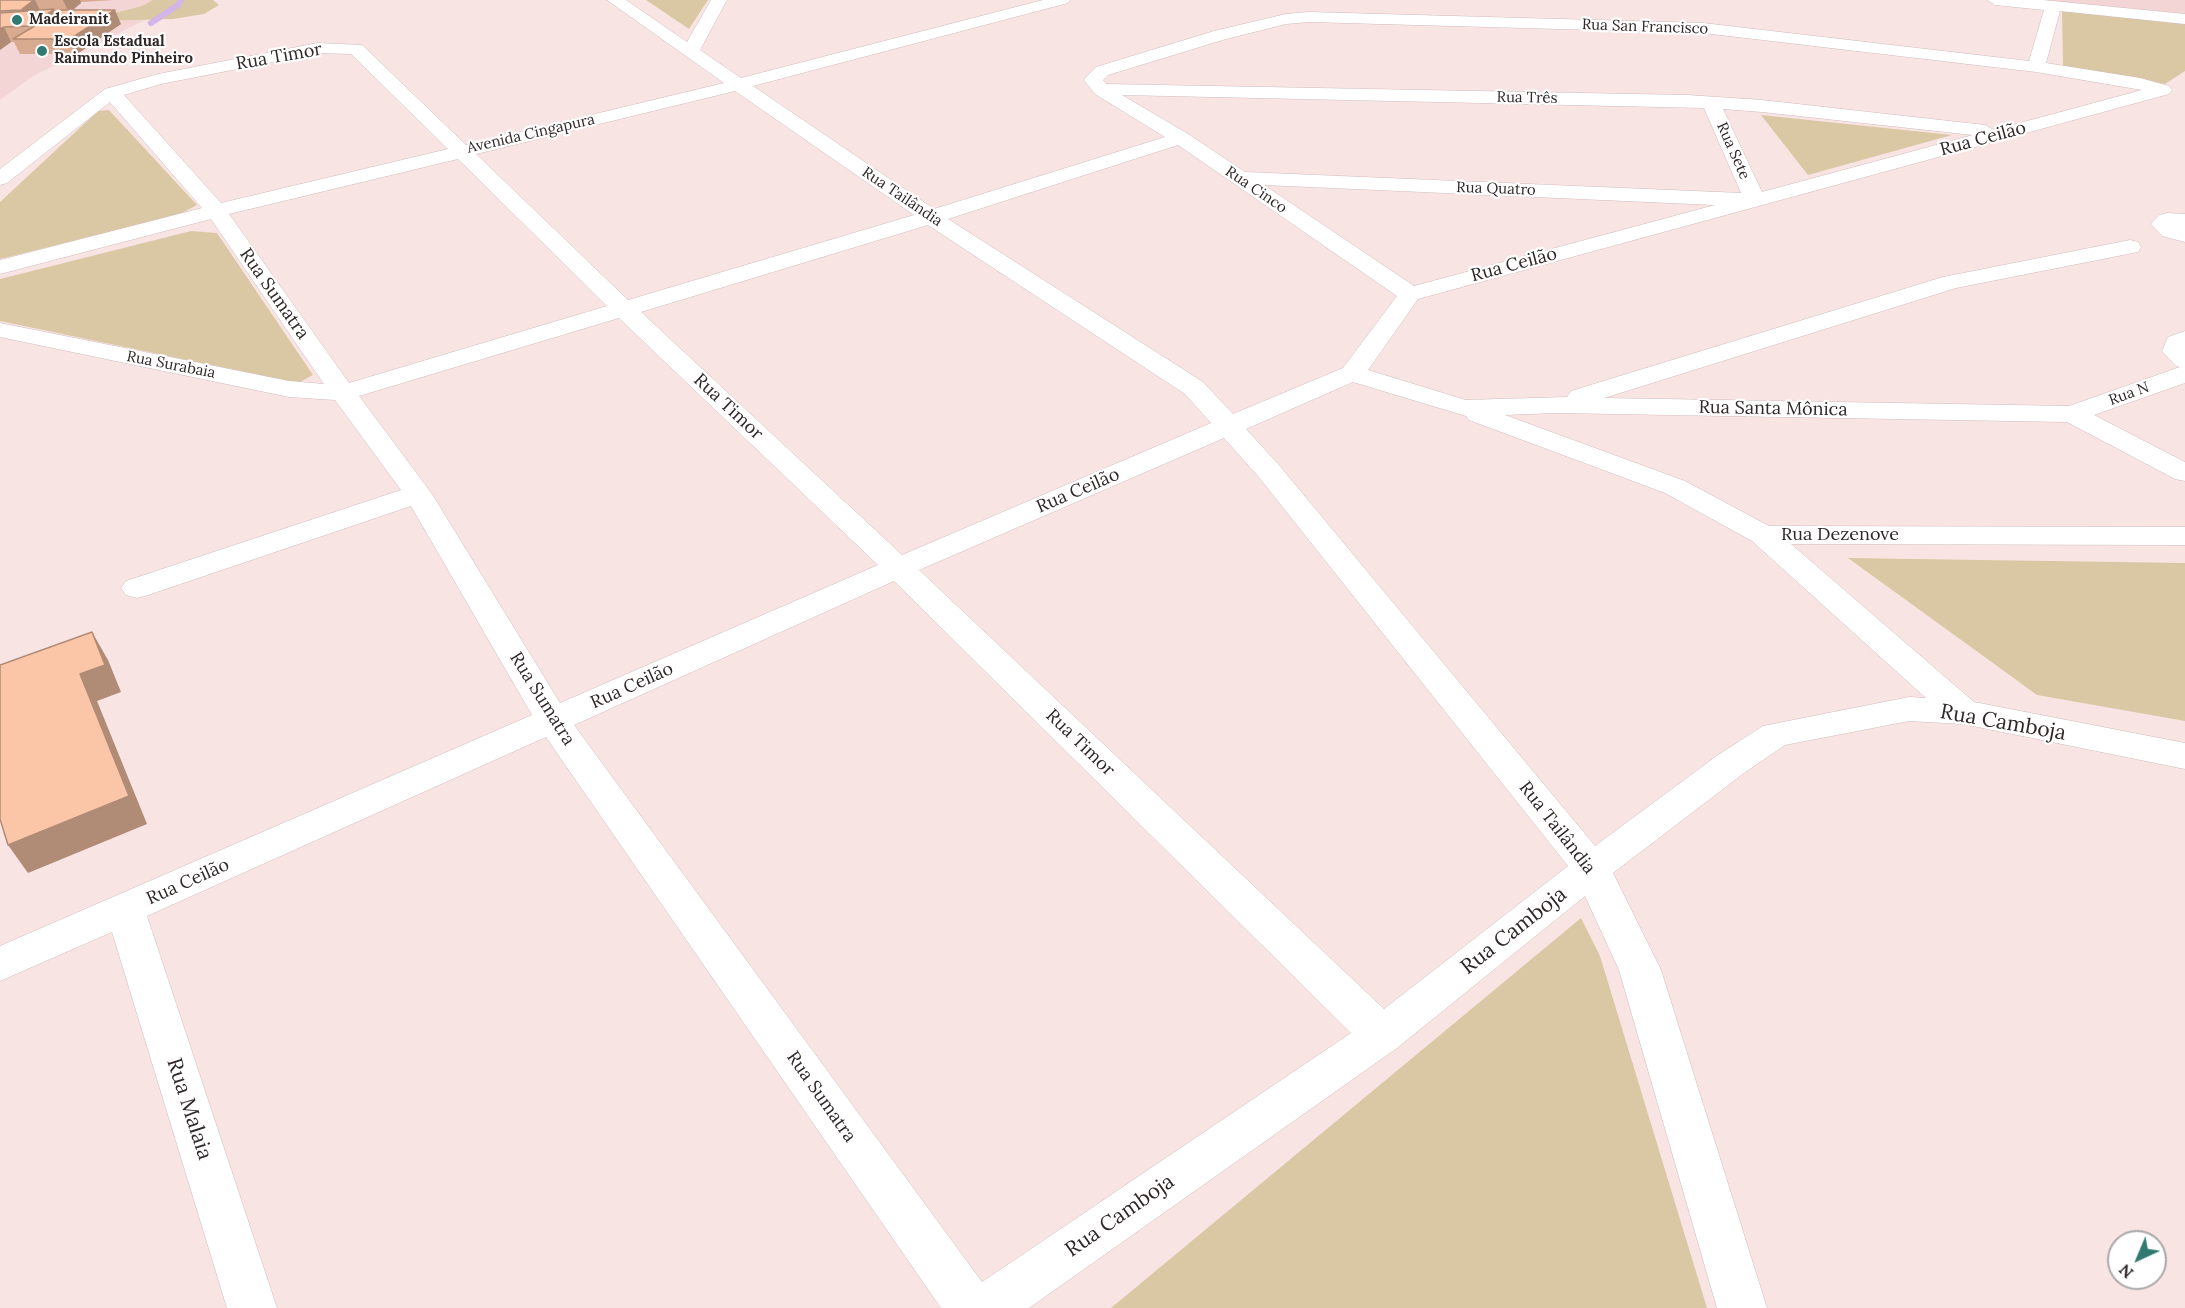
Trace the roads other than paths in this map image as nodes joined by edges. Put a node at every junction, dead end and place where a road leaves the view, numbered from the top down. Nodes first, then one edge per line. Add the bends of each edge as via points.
1 (615, 0) edge
2 (719, 0) edge
3 (1062, 0) edge
4 (1322, 0) edge
5 (1995, 0) edge
6 (2053, 7) junction
7 (1359, 19) junction
8 (2185, 19) edge
9 (690, 53) junction
10 (2036, 67) junction
11 (737, 85) junction
12 (1101, 89) junction
13 (2163, 90) joint
14 (112, 93) junction
15 (1711, 103) junction
16 (2004, 133) junction
17 (1180, 138) junction
18 (460, 151) junction
19 (1238, 178) junction
20 (0, 179) edge
21 (1755, 200) junction
22 (216, 211) junction
23 (931, 217) junction
24 (2185, 221) edge
25 (2185, 235) edge
26 (2130, 247) dead end
27 (0, 267) edge
28 (1410, 294) junction
29 (624, 309) junction
30 (0, 330) edge
31 (2185, 338) edge
32 (2185, 361) edge
33 (1352, 373) junction
34 (2185, 374) edge
35 (343, 393) junction
36 (1555, 405) junction
37 (1464, 408) junction
38 (2072, 414) junction
39 (1229, 426) junction
40 (2185, 473) edge
41 (418, 494) junction
42 (1763, 535) junction
43 (2185, 536) edge
44 (898, 568) junction
45 (137, 588) dead end
46 (1963, 712) junction
47 (553, 721) junction
48 (2185, 756) edge
49 (1592, 869) junction
50 (125, 910) junction
51 (0, 964) edge
52 (1382, 1035) junction
53 (252, 1308) edge
54 (971, 1308) edge
55 (987, 1308) edge
56 (1742, 1308) edge

1 - 9 street, Rua Tailândia
2 - 9 street
3 - 11 street, Avenida Cingapura
4 - 7 street
5 - 6 street
6 - 8 street
6 - 10 street
7 - 10 street, Rua San Francisco via 1703,28
7 - 12 street, Rua San Francisco via 1286,19 1102,71 1093,80
9 - 11 street, Rua Tailândia
10 - 13 street, Rua San Francisco
11 - 18 street, Avenida Cingapura
11 - 23 street, Rua Tailândia
12 - 15 street, Rua Três
12 - 17 street, Rua Cinco
13 - 16 street, Rua Ceilão
14 - 18 street, Rua Timor via 158,79 318,48 350,48 361,54
14 - 20 street, Rua Timor
14 - 22 street, Rua Sumatra
15 - 16 street, Rua Três
15 - 21 street, Rua Sete
16 - 21 street, Rua Ceilão
17 - 19 street, Rua Cinco
17 - 23 street
18 - 22 street, Avenida Cingapura
18 - 29 street, Rua Timor
19 - 21 street, Rua Quatro
19 - 28 street, Rua Cinco
21 - 28 street, Rua Ceilão
22 - 27 street, Avenida Cingapura
22 - 35 street, Rua Sumatra
23 - 29 street
23 - 39 street, Rua Tailândia via 1194,387
24 - 25 street via 2167,220 2163,224 2170,231
26 - 36 street via 1951,282
28 - 33 street
29 - 35 street
29 - 44 street, Rua Timor
30 - 35 street, Rua Surabaia via 289,389
31 - 32 street via 2176,342 2175,351
33 - 37 street, Rua Santa Mônica
33 - 39 street, Rua Ceilão
34 - 38 street, Rua N
35 - 41 street, Rua Sumatra
36 - 37 street, Rua Santa Mônica
36 - 38 street, Rua Santa Mônica
37 - 42 street via 1674,487
38 - 40 street, Rua Santa Mônica
39 - 44 street, Rua Ceilão
39 - 49 street, Rua Tailândia
41 - 45 street
41 - 47 street, Rua Sumatra
42 - 43 street, Rua Dezenove
42 - 46 street, Rua Dezenove
44 - 47 street, Rua Ceilão
44 - 52 street, Rua Timor
46 - 48 street, Rua Camboja
46 - 49 street, Rua Camboja via 1910,709 1775,735
47 - 50 street, Rua Ceilão
47 - 54 street, Rua Sumatra
49 - 52 street, Rua Camboja
49 - 56 street, Rua Tailândia via 1640,970
50 - 51 street, Rua Ceilão
50 - 53 street, Rua Malaia
52 - 55 street, Rua Camboja

